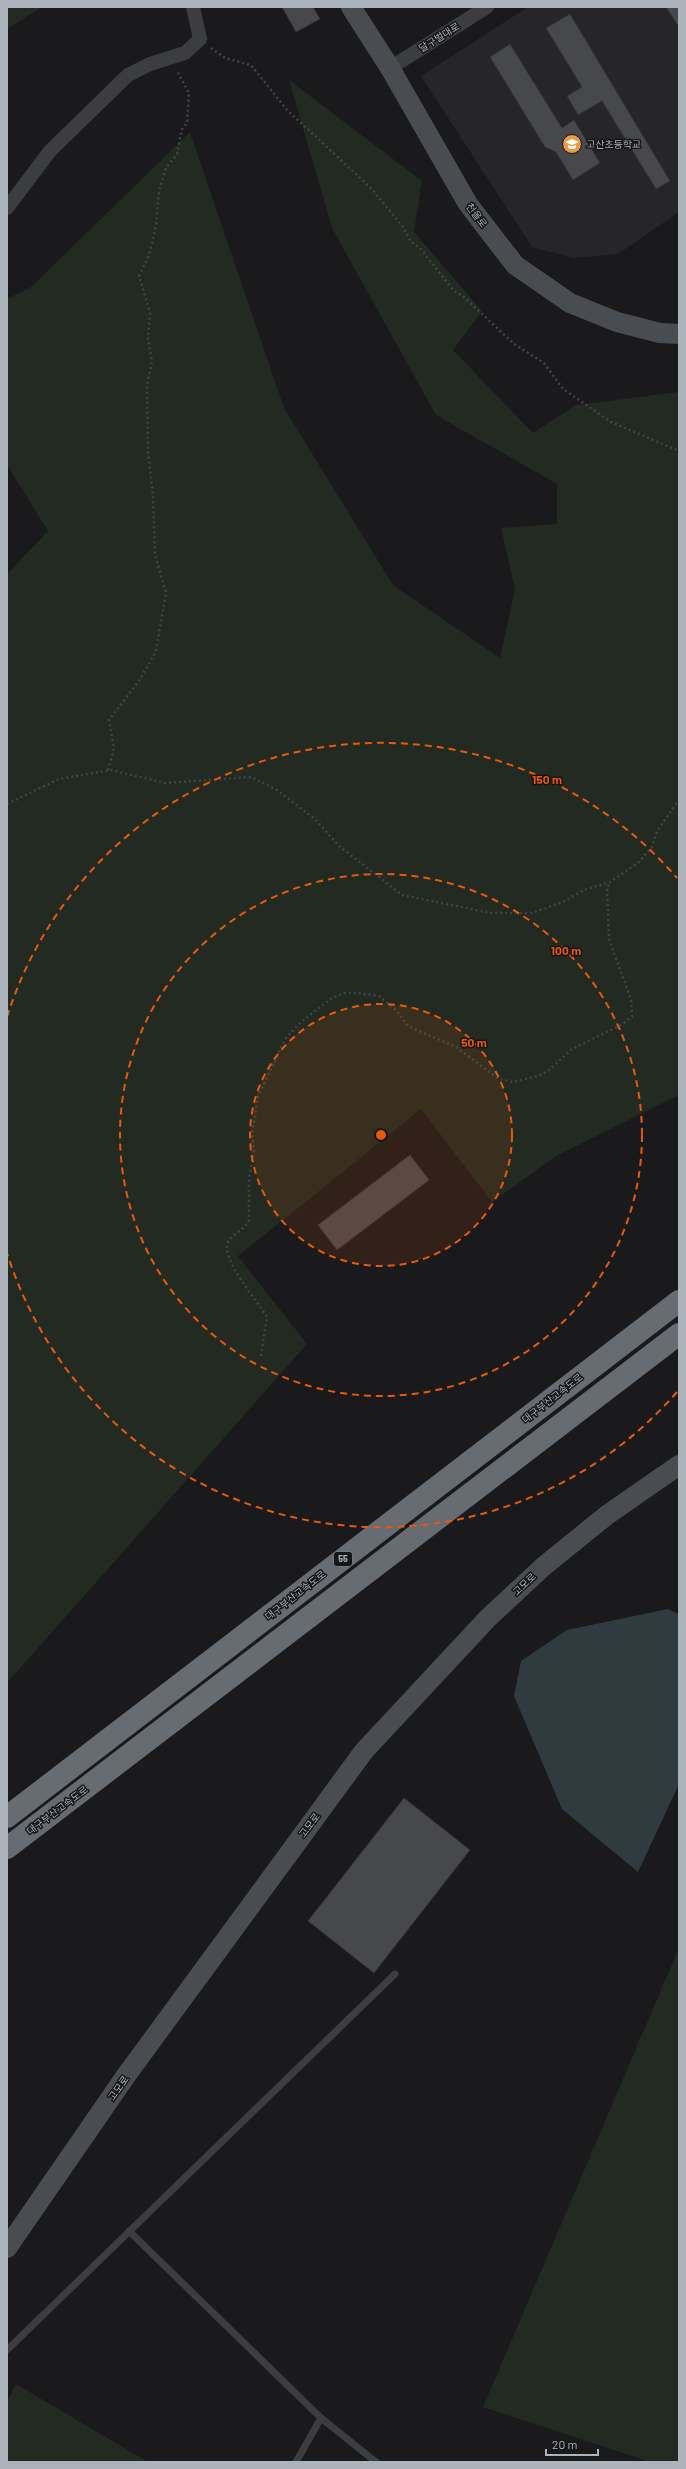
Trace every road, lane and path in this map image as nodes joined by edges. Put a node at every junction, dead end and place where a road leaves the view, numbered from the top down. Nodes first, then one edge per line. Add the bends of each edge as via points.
1 (193, 7) edge
2 (351, 7) edge
3 (488, 7) edge
4 (200, 39) junction
5 (176, 55) junction
6 (390, 68) junction
7 (7, 208) edge
8 (679, 334) edge
9 (679, 451) edge
10 (108, 770) junction
11 (679, 800) edge
12 (7, 804) edge
13 (610, 882) junction
14 (679, 1301) edge
15 (679, 1334) edge
16 (261, 1356) dead end
17 (679, 1465) edge
18 (7, 1817) edge
19 (7, 1848) edge
20 (396, 1974) dead end
21 (129, 2231) junction
22 (7, 2248) edge
23 (7, 2350) edge
24 (321, 2418) junction
25 (296, 2462) edge
26 (376, 2462) edge

1 - 4 street
2 - 6 main road, 천을로
3 - 6 street, 달구벌대로
4 - 5 street via 185,52
4 - 9 path via 225,58 251,65 287,110 371,188 403,227 411,242 420,248 454,291 464,297 514,344 544,363 563,389 610,422
5 - 7 street via 128,75 50,151
5 - 10 path via 175,68 189,93 187,122 182,130 177,154 164,174 149,255 139,276 150,313 148,339 152,361 147,386 148,451 155,555 166,593 156,651 139,681 109,720 114,748
6 - 8 main road, 천을로 via 468,204 515,265 570,303 616,322 660,333
10 - 12 path via 59,779
10 - 13 path via 165,783 251,777 278,790 315,819 339,846 402,895 425,901 490,913 532,913 563,902 584,890
11 - 13 path via 657,831 652,847 638,863
13 - 16 path via 607,888 609,939 631,1000 632,1016 623,1024 572,1049 548,1071 538,1076 513,1082 499,1079 456,1047 408,1026 388,1002 368,994 346,993 332,998 301,1022 285,1039 258,1097 254,1113 249,1220 229,1241 226,1248 231,1264 267,1317
14 - 18 highway, 대구부산고속도로 / 55
15 - 19 highway, 대구부산고속도로 / 55
17 - 22 main road, 고모로 via 607,1515 544,1566 488,1618 364,1750 125,2078
20 - 21 lane
21 - 23 lane
21 - 24 lane
24 - 25 lane
24 - 26 lane

